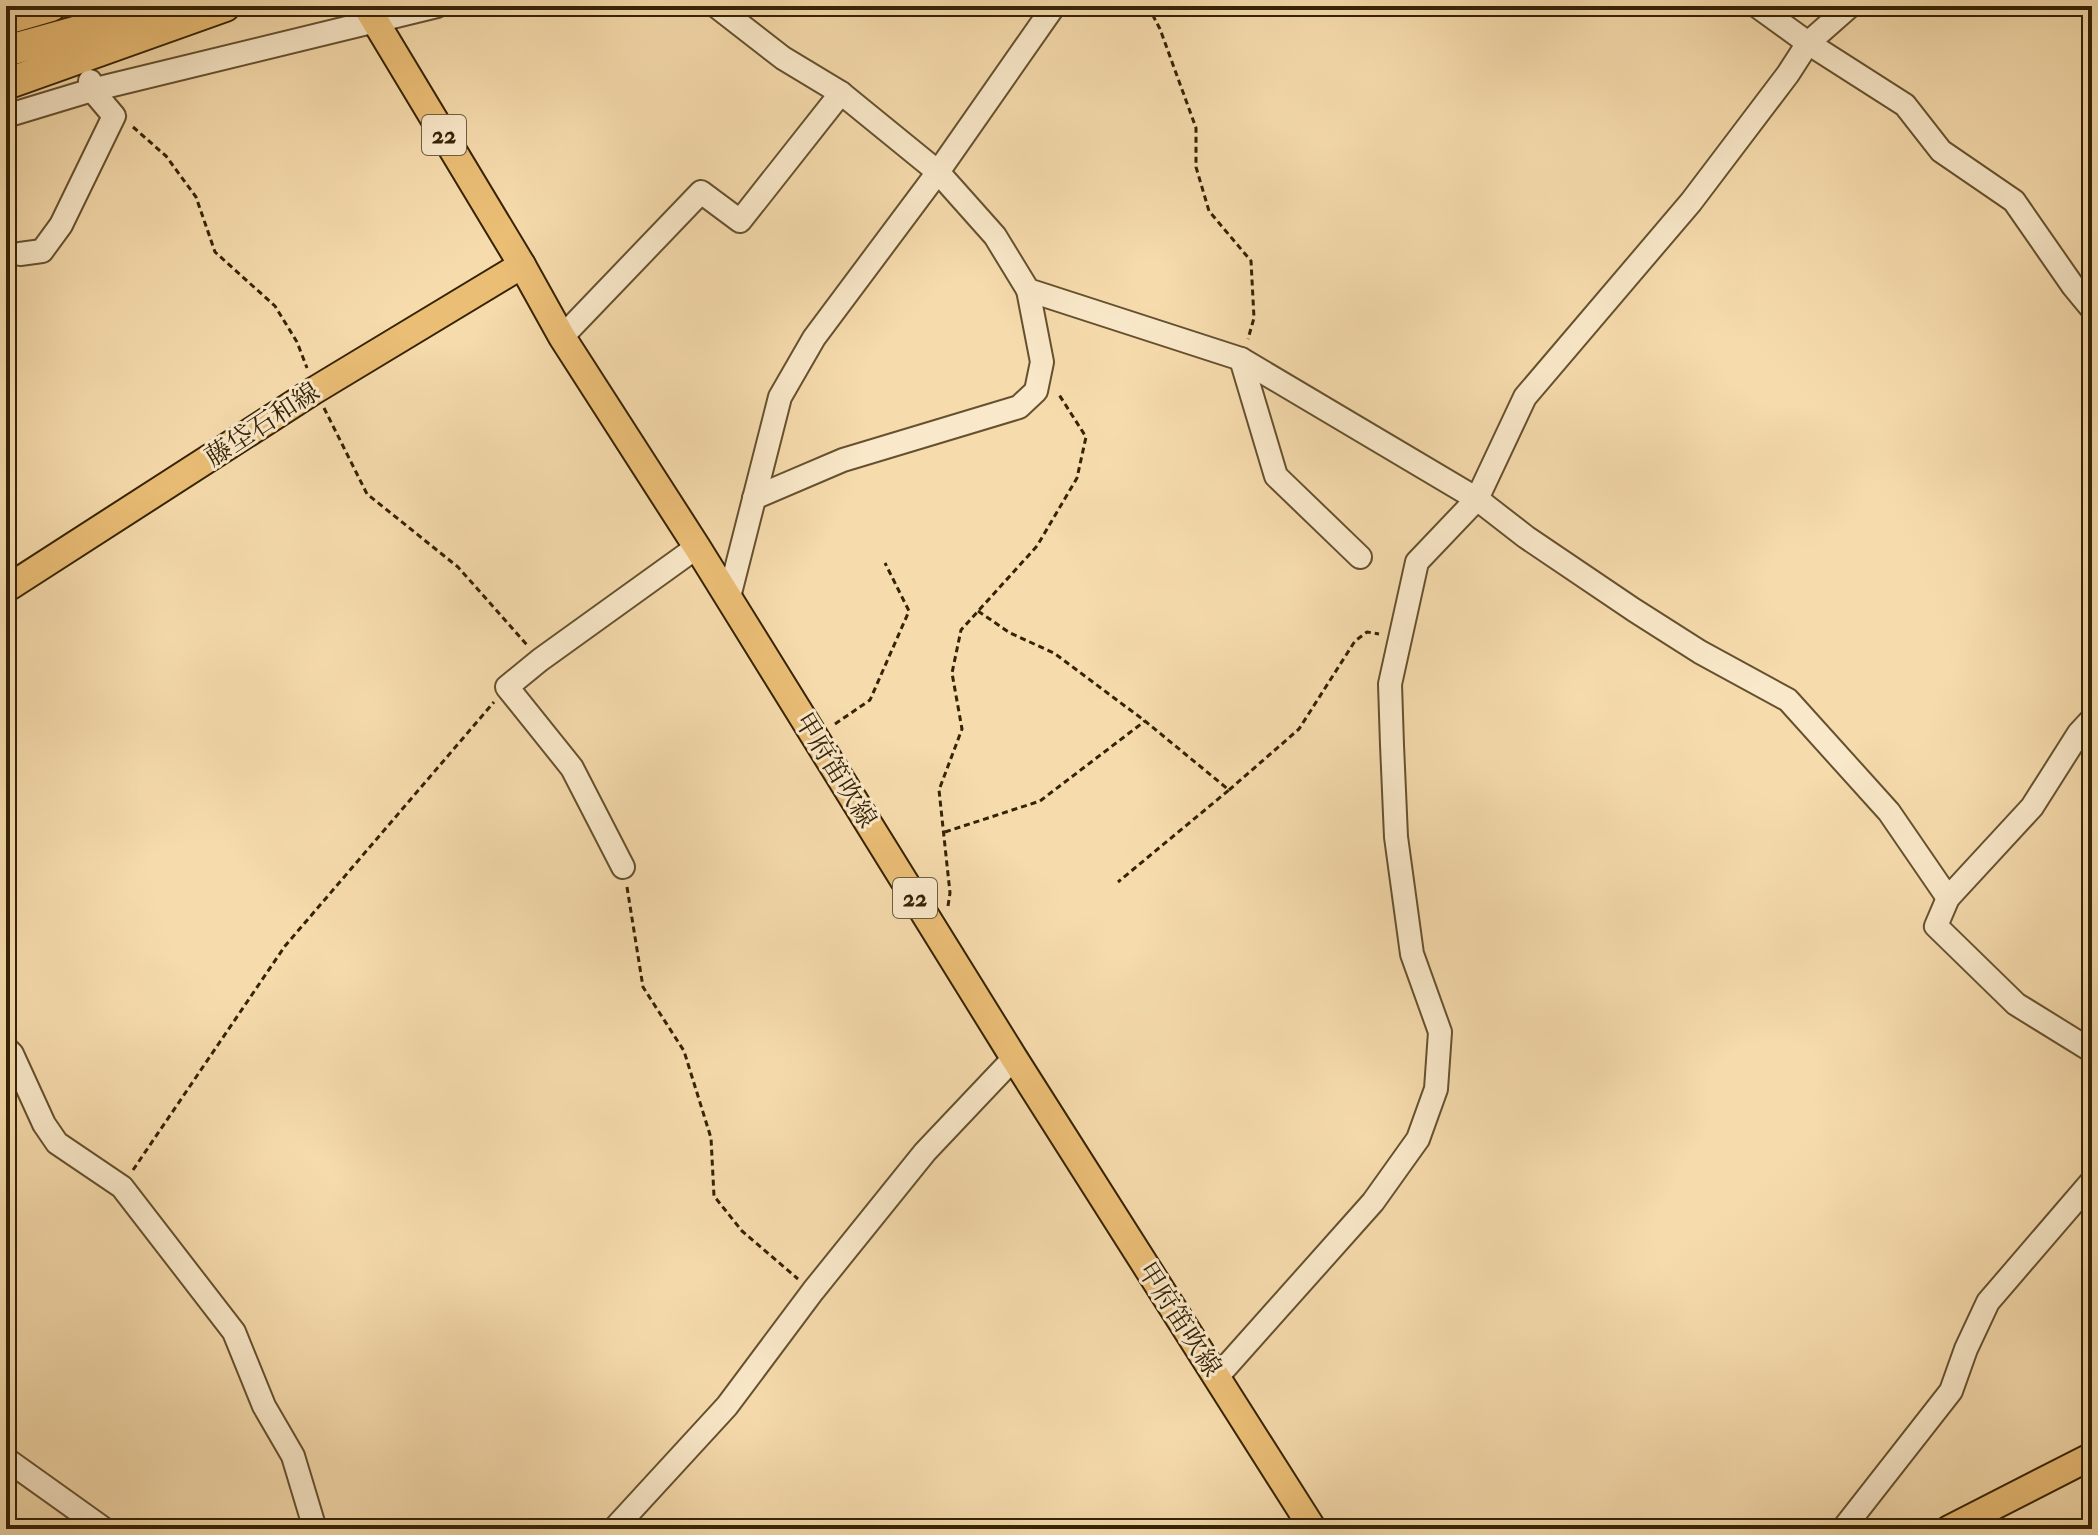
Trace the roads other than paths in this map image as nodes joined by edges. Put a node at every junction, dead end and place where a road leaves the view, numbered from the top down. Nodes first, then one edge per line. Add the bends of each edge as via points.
1 (45, 6) edge
2 (51, 6) edge
3 (169, 6) edge
4 (225, 6) edge
5 (437, 6) edge
6 (716, 6) edge
7 (1054, 6) edge
8 (1757, 6) edge
9 (1850, 6) edge
10 (371, 13) edge
11 (6, 17) edge
12 (1808, 43) junction
13 (6, 51) edge
14 (6, 84) edge
15 (91, 85) junction
16 (841, 93) junction
17 (6, 116) edge
18 (938, 172) junction
19 (20, 254) dead end
20 (522, 265) junction
21 (1028, 290) junction
22 (2092, 309) edge
23 (562, 337) junction
24 (1241, 359) junction
25 (754, 498) junction
26 (1477, 499) junction
27 (697, 547) junction
28 (1360, 557) dead end
29 (6, 589) edge
30 (729, 597) junction
31 (2092, 719) edge
32 (623, 867) road end
33 (1948, 898) junction
34 (6, 1048) edge
35 (2092, 1051) edge
36 (1014, 1058) junction
37 (2092, 1181) edge
38 (1217, 1377) junction
39 (2092, 1456) edge
40 (6, 1459) edge
41 (104, 1529) edge
42 (315, 1529) edge
43 (614, 1529) edge
44 (1313, 1529) edge
45 (1843, 1529) edge
46 (1949, 1529) edge

1 - 11 highway
2 - 11 highway
3 - 13 highway
4 - 14 highway
5 - 10 street
6 - 16 street via 783,58
7 - 18 street
8 - 12 street
9 - 12 street
10 - 15 street
10 - 20 main road, 甲府笛吹線 / 22
12 - 22 street via 1905,105 1941,151 2014,201
12 - 26 street via 1691,202 1525,397
15 - 17 street
15 - 19 street via 114,116 61,225 42,251
16 - 18 street
16 - 23 street via 740,221 701,192
18 - 21 street via 995,236
18 - 25 street via 807,350 780,397
20 - 23 main road, 甲府笛吹線 / 22
20 - 29 main road, 藤垈石和線 via 315,390
21 - 24 street
21 - 25 street via 1042,362 1036,391 1019,407 843,460
23 - 27 main road, 甲府笛吹線 / 22
24 - 26 street
24 - 28 street via 1276,476
25 - 30 street
26 - 33 street via 1634,610 1788,700 1889,812
26 - 38 street via 1417,562 1390,684 1396,837 1412,954 1440,1032 1436,1089 1418,1139 1373,1202
27 - 30 main road, 甲府笛吹線 / 22
27 - 32 street via 507,687 572,768
30 - 36 main road, 甲府笛吹線 / 22
31 - 33 street via 2032,807
33 - 35 street via 1936,926 2016,1004
34 - 42 street via 57,1143 122,1187 234,1332 264,1406 293,1456
36 - 38 main road, 甲府笛吹線 / 22
36 - 43 street via 925,1152 727,1406
37 - 45 street via 1988,1302 1951,1391
38 - 44 main road, 甲府笛吹線 / 22
39 - 46 main road
40 - 41 street

